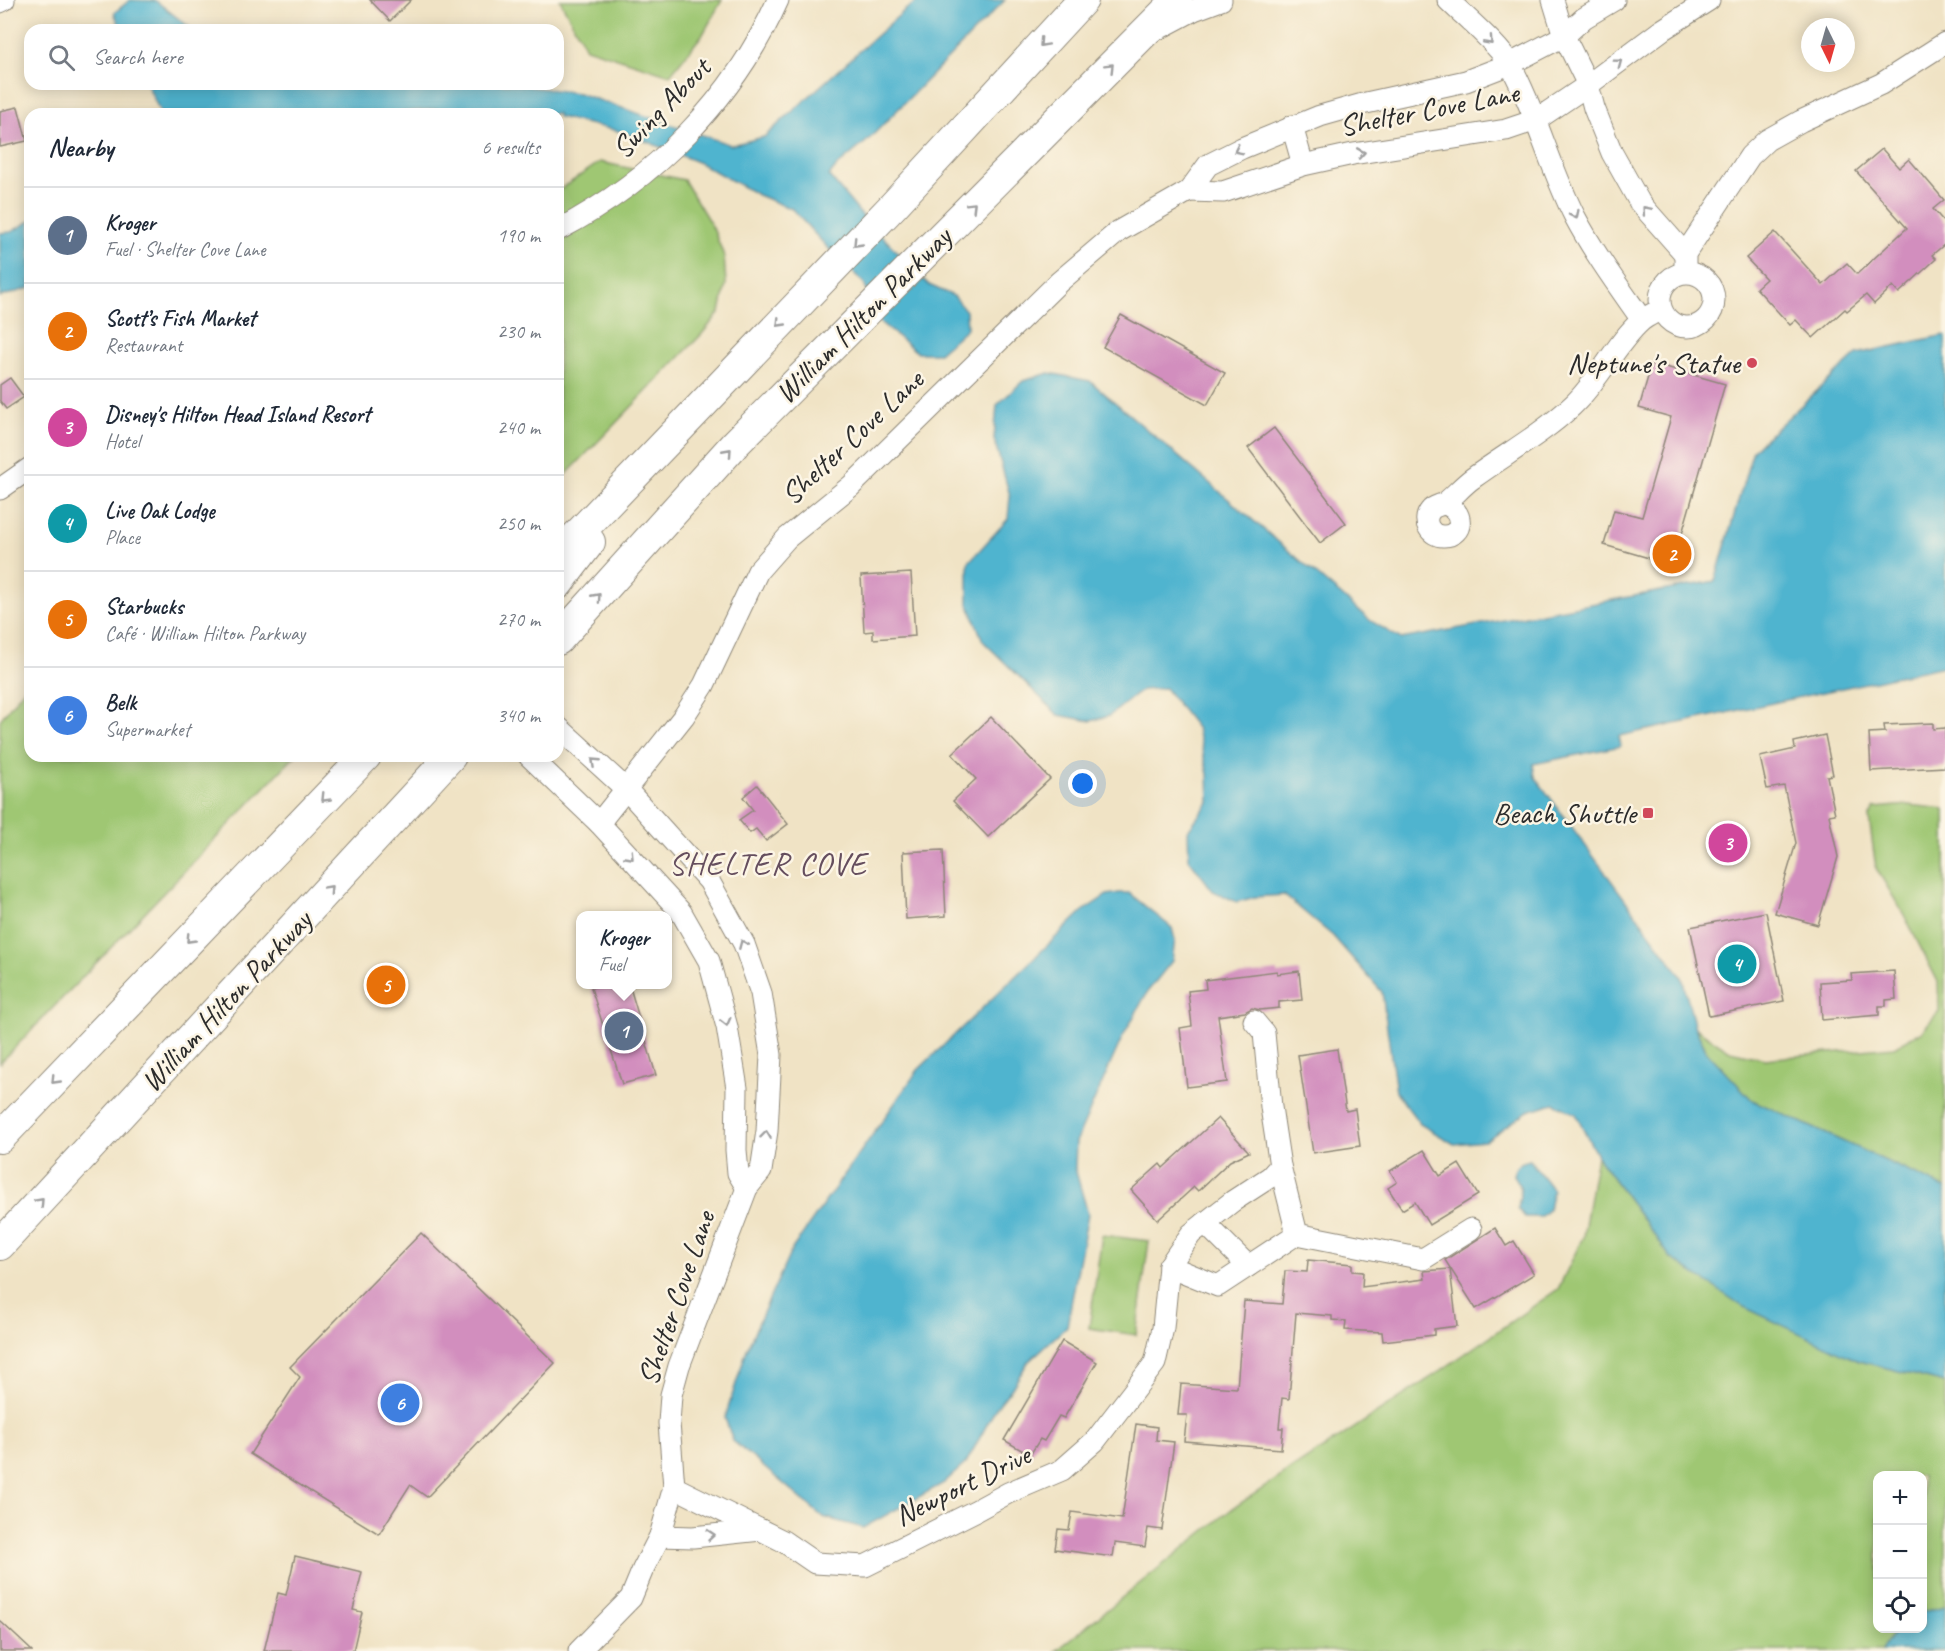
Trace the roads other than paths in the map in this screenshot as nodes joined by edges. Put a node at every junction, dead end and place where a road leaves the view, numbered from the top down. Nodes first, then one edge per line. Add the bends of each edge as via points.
1 (778, 0) edge
2 (1083, 0) edge
3 (1171, 0) edge
4 (1177, 0) edge
5 (1221, 0) edge
6 (1448, 0) edge
7 (1553, 0) edge
8 (1614, 0) edge
9 (1709, 0) edge
10 (1564, 36) junction
11 (1136, 40) junction
12 (1945, 43) edge
13 (1510, 64) junction
14 (1588, 85) junction
15 (1536, 120) junction
16 (1292, 126) junction
17 (1303, 165) junction
18 (1189, 191) junction
19 (564, 226) edge
20 (1685, 263) junction
21 (1661, 309) junction
22 (1642, 320) junction
23 (670, 437) junction
24 (24, 472) edge
25 (0, 489) edge
26 (1444, 504) dead end
27 (564, 549) edge
28 (564, 576) edge
29 (564, 633) edge
30 (564, 732) edge
31 (360, 762) edge
32 (446, 762) edge
33 (535, 762) edge
34 (626, 789) junction
35 (599, 823) junction
36 (1254, 1021) dead end
37 (0, 1138) edge
38 (1280, 1166) junction
39 (747, 1188) junction
40 (1205, 1223) junction
41 (1471, 1229) dead end
42 (1297, 1234) junction
43 (0, 1245) edge
44 (1169, 1266) junction
45 (1248, 1266) junction
46 (674, 1487) junction
47 (762, 1530) junction
48 (660, 1536) junction
49 (579, 1651) edge

1 - 19 street, Swing About via 744,63 711,108 634,182
2 -> 23 highway, William Hilton Parkway via 893,206
3 - 11 highway
4 - 11 highway, William Hilton Parkway
5 - 11 street
6 -> 13 street
7 - 10 street
8 - 10 street, Shelter Cove Lane
14 -> 9 street, Shelter Cove Lane
10 - 13 street, Shelter Cove Lane
10 - 14 street
29 -> 11 highway, William Hilton Parkway via 735,444
12 - 20 street via 1881,84 1767,140 1750,156
13 - 15 street
13 - 16 street, Shelter Cove Lane via 1466,81 1366,103
14 - 15 street, Shelter Cove Lane
20 -> 14 street via 1640,203 1612,153
17 -> 15 street, Shelter Cove Lane via 1506,130
15 -> 22 street via 1575,216
16 - 17 street, Shelter Cove Lane
16 -> 18 street, Shelter Cove Lane via 1208,165
17 - 18 street, Shelter Cove Lane via 1223,192
18 - 34 street, Shelter Cove Lane via 1119,231 1059,282 851,486 787,538 758,571 704,685
20 - 21 street via 1662,290
20 - 21 street via 1712,288 1713,310 1698,326 1687,328 1667,319
21 - 22 street
22 - 26 street via 1573,405 1471,479
23 - 27 highway, William Hilton Parkway
23 - 28 highway
24 - 25 street
34 -> 30 street, Shelter Cove Lane
31 -> 37 highway
43 -> 32 highway, William Hilton Parkway
33 - 35 street, Shelter Cove Lane
34 - 35 street, Shelter Cove Lane
39 -> 34 street, Shelter Cove Lane via 761,1171 767,1131 771,1055 761,993 744,944 709,881
35 -> 39 street, Shelter Cove Lane via 681,912 709,962 727,1027 736,1088 738,1173
36 - 38 street via 1264,1034
38 - 40 street, Newport Drive
38 - 42 street
39 - 46 street, Shelter Cove Lane via 671,1395
40 - 44 street, Newport Drive via 1191,1234
40 - 45 street
41 - 42 street via 1423,1259
42 - 45 street
44 - 45 street via 1218,1286
44 - 47 street, Newport Drive via 1155,1363 1095,1441 1062,1470 865,1566 815,1563
46 - 47 street, Newport Drive
46 - 48 street, Shelter Cove Lane
48 -> 47 street
48 - 49 street, Shelter Cove Lane via 631,1598

